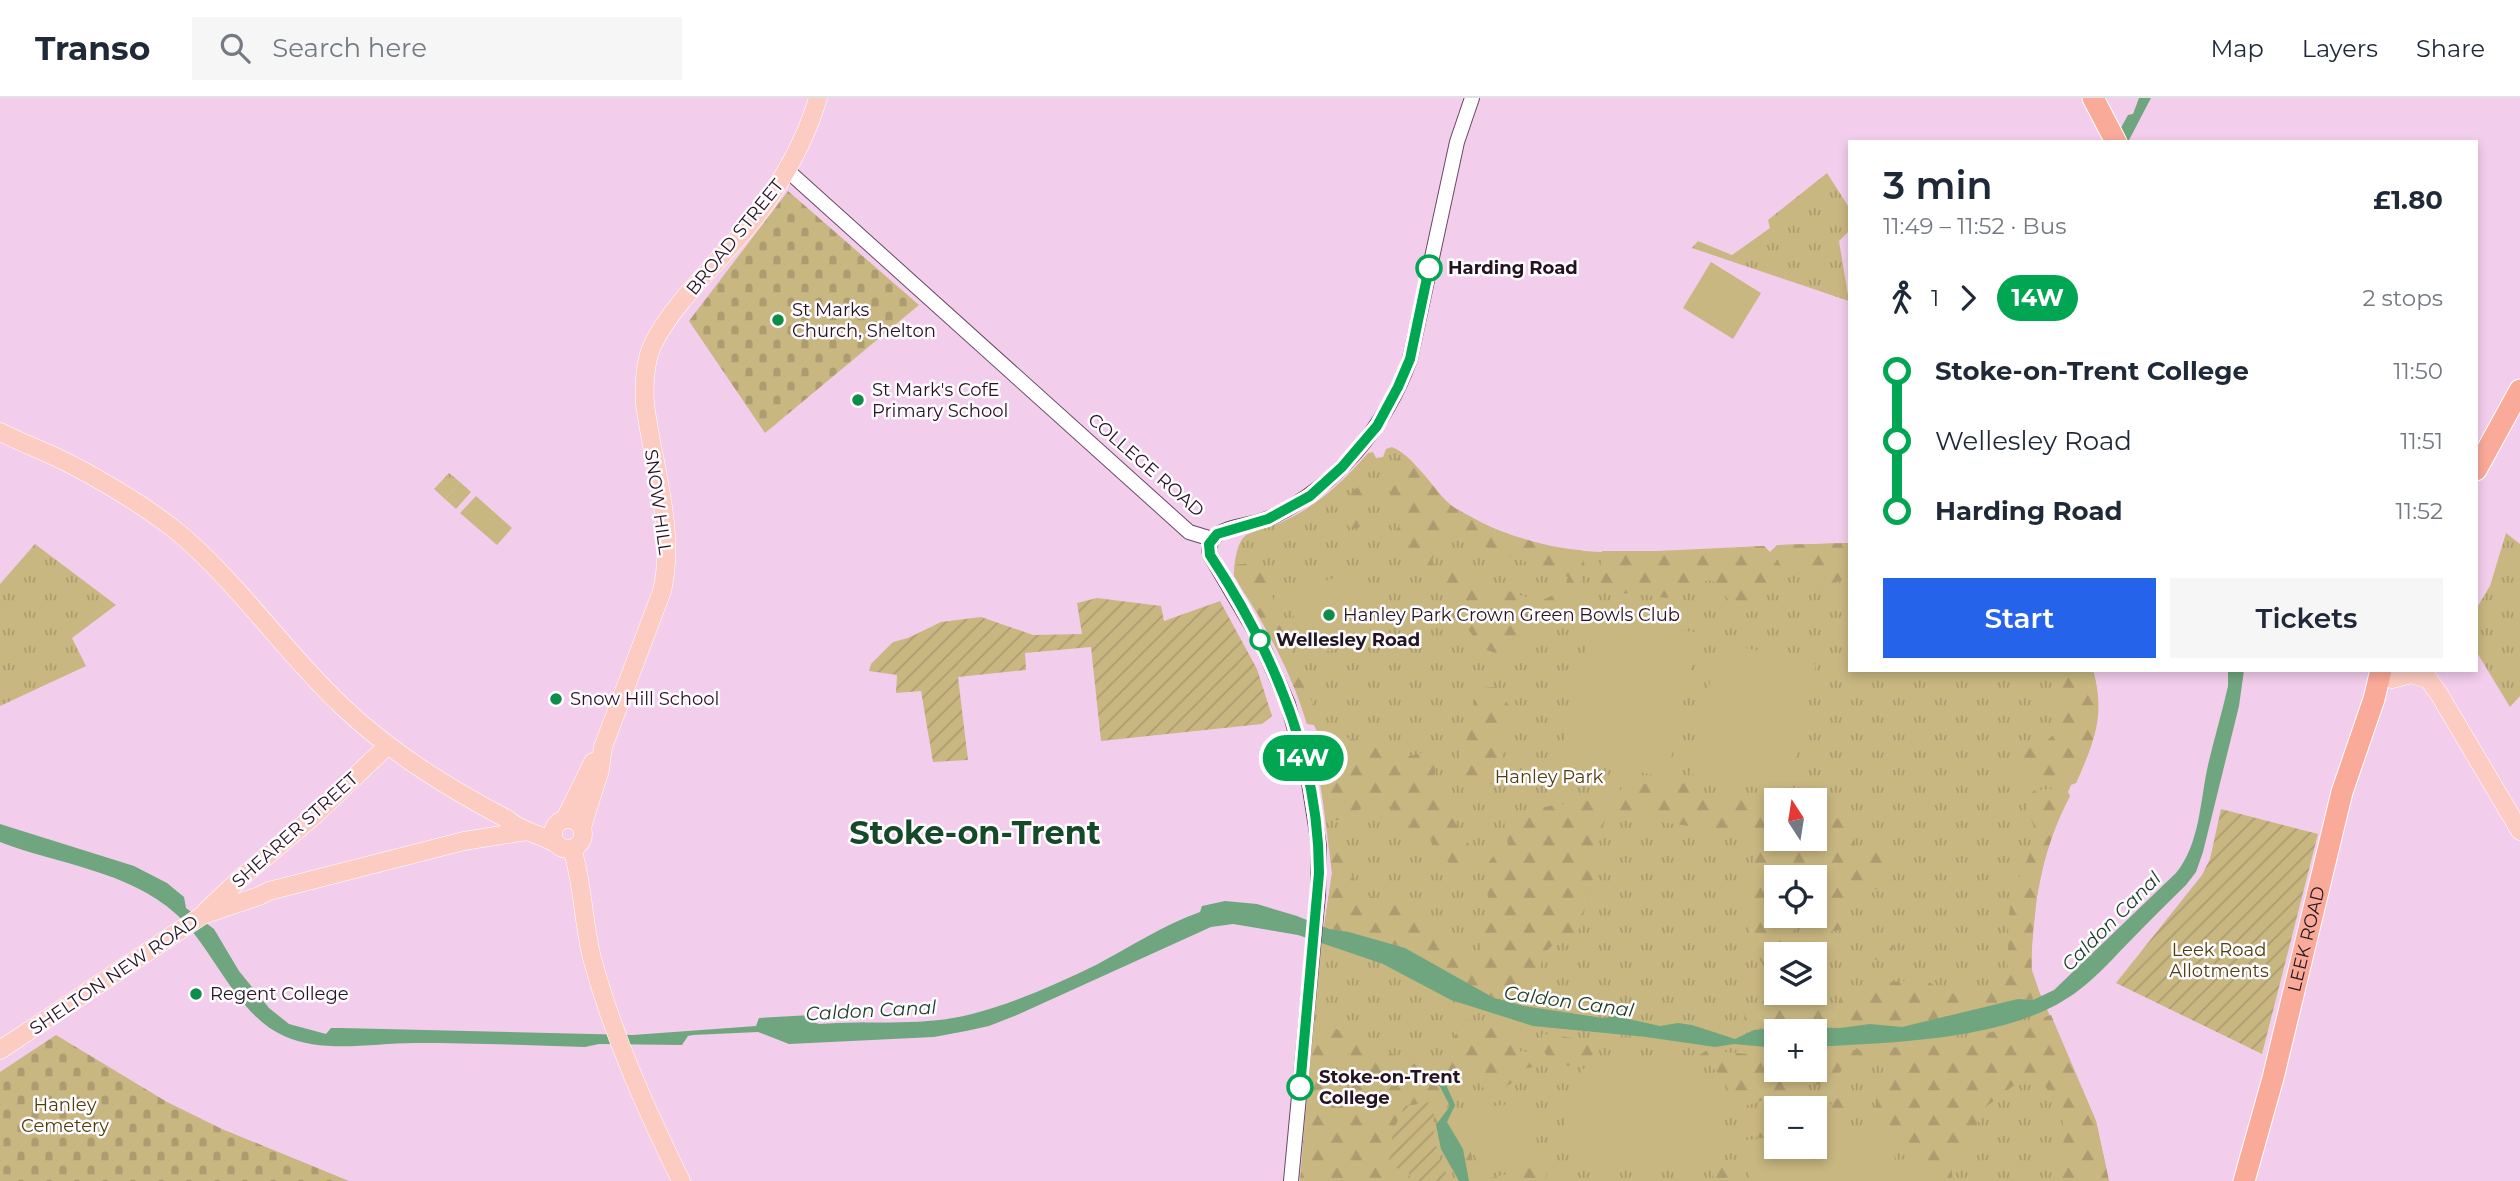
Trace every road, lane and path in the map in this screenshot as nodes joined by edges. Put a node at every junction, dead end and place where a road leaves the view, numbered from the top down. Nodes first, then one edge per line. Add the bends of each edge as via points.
1 (818, 98) edge
2 (1472, 98) edge
3 (2093, 98) edge
4 (2113, 135) edge
5 (788, 171) junction
6 (646, 373) joint
7 (2520, 390) edge
8 (0, 432) edge
9 (2478, 466) edge
10 (1212, 539) junction
11 (2390, 673) edge
12 (2430, 678) edge
13 (387, 746) junction
14 (603, 747) junction
15 (485, 807) junction
16 (507, 819) junction
17 (562, 821) junction
18 (582, 827) junction
19 (527, 831) junction
20 (2520, 831) edge
21 (464, 841) junction
22 (565, 846) junction
23 (255, 867) junction
24 (269, 891) junction
25 (203, 915) junction
26 (0, 1050) edge
27 (681, 1181) edge
28 (1291, 1181) edge
29 (2244, 1181) edge

1 - 5 main road, BROAD STREET
2 - 10 street via 1457,142 1410,359 1377,426 1310,496 1268,519
3 - 4 highway
5 - 6 main road, BROAD STREET via 673,314 652,347
5 - 10 street, COLLEGE ROAD via 1189,532
6 - 14 main road, SNOW HILL via 645,404 668,542 667,569
7 - 9 highway
8 - 13 main road via 126,495 182,536 343,707
10 - 28 street, COLLEGE ROAD via 1210,555 1260,640 1288,704 1309,783 1319,846
11 - 12 main road
11 - 29 highway, LEEK ROAD via 2374,699 2342,792
12 - 20 main road
13 - 15 main road
13 - 23 main road, SHEARER STREET
14 - 17 main road, SNOW HILL
14 - 18 main road, SNOW HILL
15 - 16 main road
15 - 21 main road via 485,830
16 - 17 main road
16 - 19 main road
17 - 18 main road via 576,821
17 - 22 main road via 553,834
18 - 22 main road via 581,841
19 - 21 main road, SHELTON NEW ROAD
19 - 22 main road
21 - 24 main road, SHELTON NEW ROAD
22 - 27 main road via 592,957 617,1033
23 - 24 main road via 252,884
23 - 25 main road, SHEARER STREET
24 - 25 main road, SHELTON NEW ROAD
25 - 26 main road, SHELTON NEW ROAD

